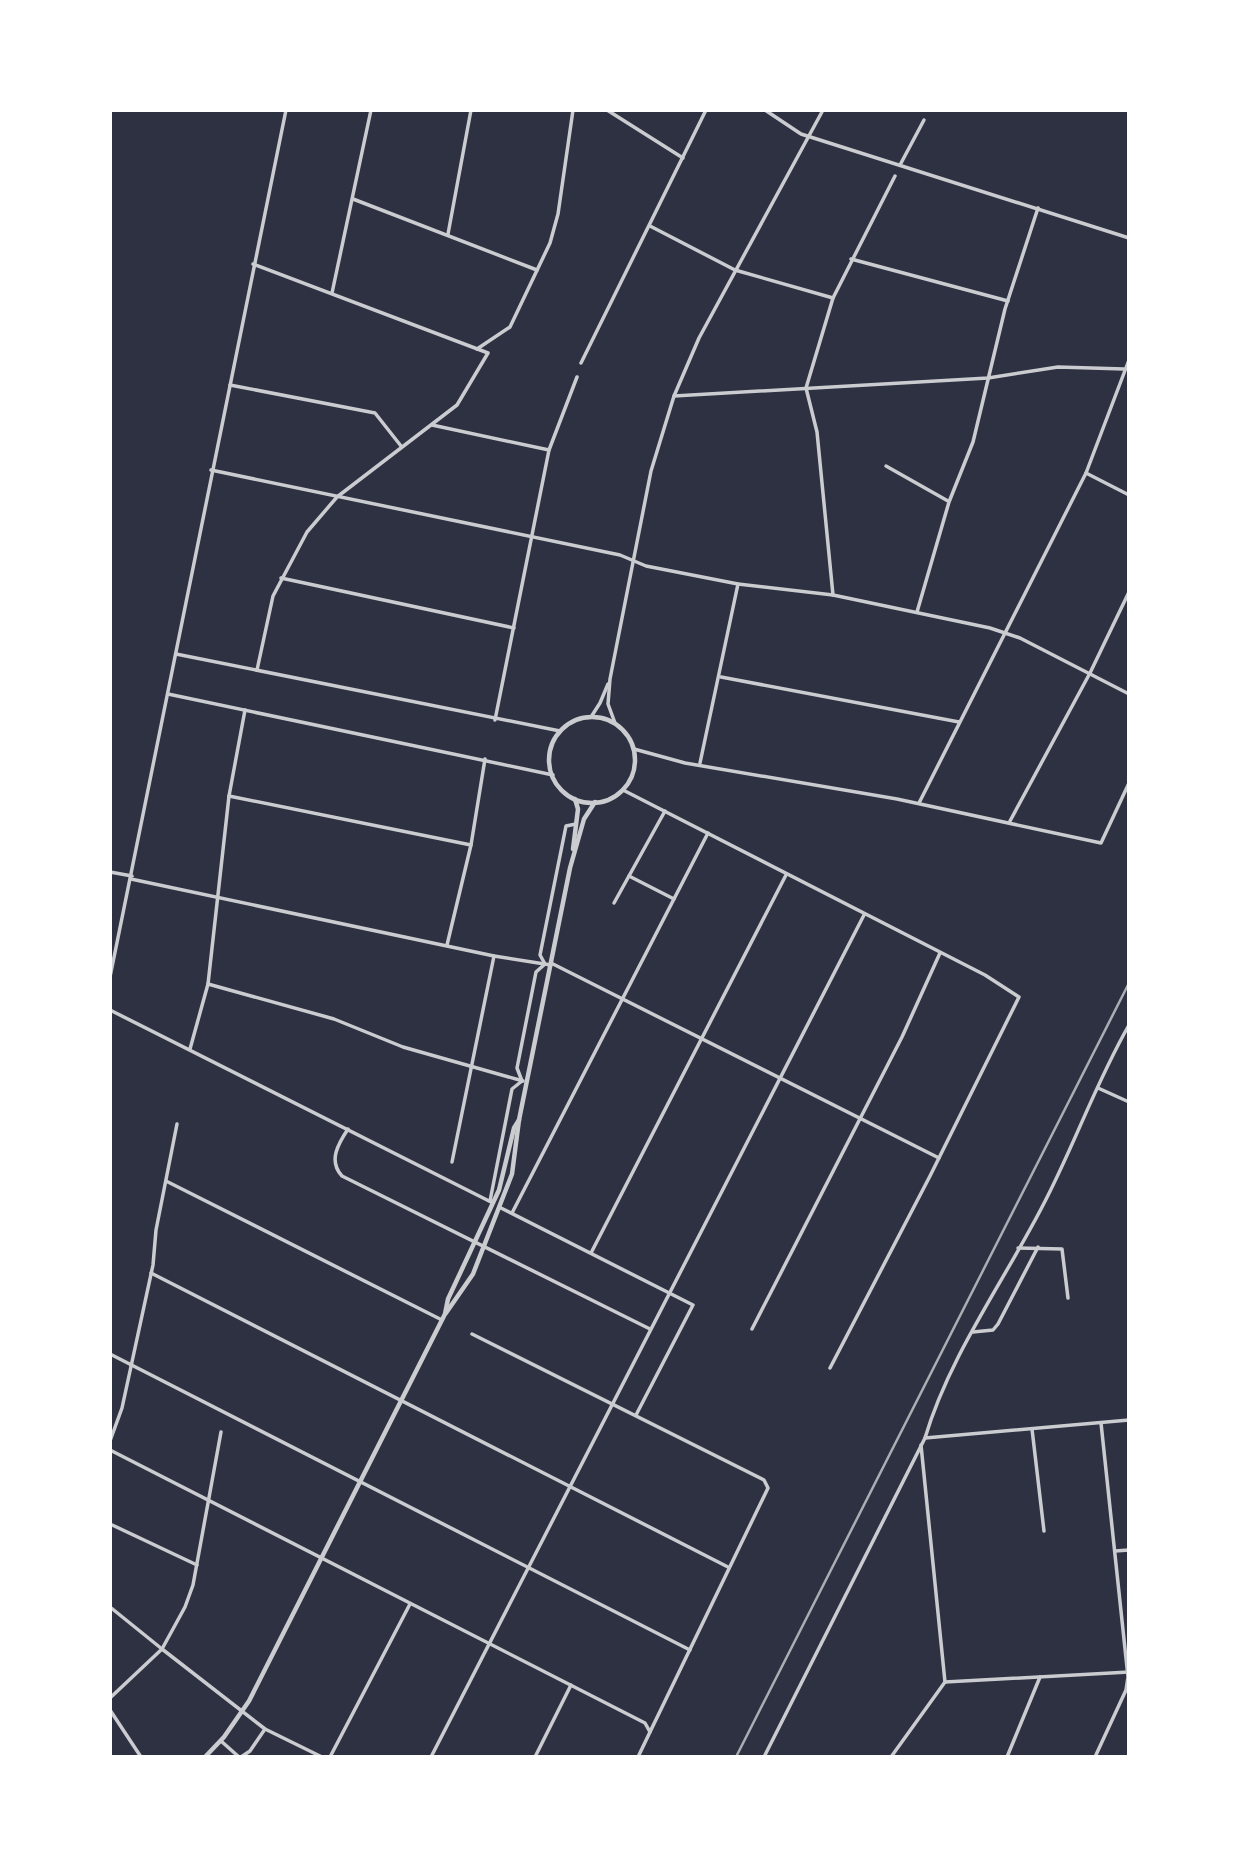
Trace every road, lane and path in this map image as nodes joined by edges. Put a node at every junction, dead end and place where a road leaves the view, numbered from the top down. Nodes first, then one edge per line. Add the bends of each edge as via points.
1 (286, 110) edge
2 (371, 110) edge
3 (471, 110) edge
4 (573, 110) edge
5 (607, 110) edge
6 (706, 110) edge
7 (765, 110) edge
8 (823, 110) edge
9 (923, 120) dead end
10 (810, 136) junction
11 (683, 158) junction
12 (900, 164) junction
13 (895, 176) dead end
14 (353, 199) junction
15 (1038, 208) junction
16 (650, 226) junction
17 (448, 234) junction
18 (1129, 238) edge
19 (851, 259) junction
20 (253, 264) junction
21 (537, 270) junction
22 (735, 270) junction
23 (332, 293) junction
24 (833, 298) junction
25 (1008, 301) junction
26 (477, 349) junction
27 (1129, 360) edge
28 (582, 363) dead end
29 (1124, 369) junction
30 (577, 377) dead end
31 (988, 378) junction
32 (229, 385) junction
33 (806, 388) junction
34 (674, 396) junction
35 (431, 425) junction
36 (401, 446) junction
37 (549, 450) junction
38 (886, 466) dead end
39 (211, 470) junction
40 (1086, 472) junction
41 (1129, 495) edge
42 (337, 497) junction
43 (949, 502) junction
44 (532, 539) junction
45 (634, 562) junction
46 (281, 578) junction
47 (738, 584) junction
48 (1129, 592) edge
49 (833, 595) junction
50 (917, 612) junction
51 (514, 628) junction
52 (1005, 632) junction
53 (176, 654) junction
54 (257, 670) junction
55 (1090, 673) junction
56 (721, 677) junction
57 (610, 679) junction
58 (168, 694) junction
59 (1129, 694) edge
60 (245, 710) junction
61 (591, 717) junction
62 (495, 720) junction
63 (960, 722) junction
64 (615, 723) junction
65 (561, 731) junction
66 (634, 749) junction
67 (485, 759) junction
68 (700, 764) junction
69 (553, 775) junction
70 (1129, 783) edge
71 (623, 790) junction
72 (229, 796) junction
73 (575, 799) junction
74 (595, 802) junction
75 (919, 803) junction
76 (665, 811) junction
77 (1010, 821) junction
78 (576, 824) junction
79 (708, 833) junction
80 (471, 845) junction
81 (570, 868) junction
82 (110, 872) edge
83 (786, 875) junction
84 (629, 876) junction
85 (132, 878) junction
86 (218, 898) junction
87 (674, 899) junction
88 (614, 904) dead end
89 (864, 915) junction
90 (447, 945) junction
91 (940, 953) junction
92 (494, 956) junction
93 (549, 964) junction
94 (110, 977) edge
95 (208, 984) junction
96 (624, 998) junction
97 (110, 1010) edge
98 (1129, 1025) edge
99 (701, 1037) junction
100 (190, 1049) junction
101 (472, 1068) junction
102 (781, 1077) junction
103 (524, 1081) junction
104 (1098, 1088) junction
105 (1129, 1102) edge
106 (859, 1118) junction
107 (519, 1119) junction
108 (177, 1124) dead end
109 (348, 1129) junction
110 (939, 1158) junction
111 (452, 1162) dead end
112 (166, 1181) junction
113 (492, 1202) junction
114 (501, 1207) junction
115 (512, 1213) junction
116 (477, 1241) junction
117 (486, 1245) junction
118 (1038, 1247) junction
119 (1018, 1248) junction
120 (591, 1253) junction
121 (151, 1273) junction
122 (669, 1292) junction
123 (1068, 1298) dead end
124 (445, 1314) junction
125 (442, 1320) junction
126 (650, 1329) junction
127 (752, 1329) dead end
128 (973, 1332) junction
129 (472, 1334) dead end
130 (110, 1354) edge
131 (131, 1364) junction
132 (830, 1368) dead end
133 (402, 1400) junction
134 (612, 1404) junction
135 (636, 1415) junction
136 (1129, 1420) edge
137 (1101, 1423) junction
138 (1032, 1429) junction
139 (221, 1432) dead end
140 (925, 1438) junction
141 (110, 1441) edge
142 (921, 1445) junction
143 (110, 1450) edge
144 (360, 1481) junction
145 (570, 1488) junction
146 (208, 1502) junction
147 (110, 1524) edge
148 (1044, 1531) dead end
149 (1129, 1550) edge
150 (1115, 1551) junction
151 (321, 1558) junction
152 (197, 1565) junction
153 (528, 1567) junction
154 (728, 1567) junction
155 (410, 1604) junction
156 (110, 1607) edge
157 (491, 1644) junction
158 (162, 1649) junction
159 (690, 1650) junction
160 (1128, 1672) edge
161 (1040, 1677) junction
162 (945, 1682) junction
163 (571, 1685) junction
164 (110, 1698) edge
165 (110, 1710) edge
166 (243, 1712) junction
167 (265, 1730) junction
168 (650, 1732) junction
169 (221, 1741) junction
170 (141, 1757) edge
171 (205, 1757) edge
172 (240, 1757) edge
173 (322, 1757) edge
174 (330, 1757) edge
175 (431, 1757) edge
176 (535, 1757) edge
177 (638, 1757) edge
178 (764, 1757) edge
179 (891, 1757) edge
180 (1007, 1757) edge
181 (1095, 1757) edge

1 - 20 street
2 - 14 street
3 - 17 street
4 - 21 street via 555,232
5 - 11 street
6 - 11 street
7 - 10 street
8 - 10 street
9 - 12 street
10 - 12 street
10 - 22 street
11 - 16 street
12 - 15 street
13 - 19 street
14 - 17 street
14 - 23 street
15 - 18 street
15 - 25 street
16 - 22 street
16 - 28 street
17 - 21 street
19 - 24 street
19 - 25 street
20 - 23 street
20 - 32 street
21 - 26 street via 510,327
22 - 24 street
22 - 34 street
23 - 26 street
24 - 33 street
25 - 31 street
26 - 35 street via 488,353 457,405
27 - 29 street
29 - 31 street via 1058,367
29 - 40 street
30 - 37 street
31 - 33 street
31 - 43 street via 973,442
32 - 36 street via 376,413
32 - 39 street
33 - 34 street
33 - 49 street via 817,432
34 - 45 street via 651,471
35 - 36 street
35 - 37 street
36 - 42 street
37 - 44 street
38 - 43 street
39 - 42 street
39 - 53 street
40 - 41 street
40 - 52 street
42 - 44 street
42 - 46 street via 307,532
43 - 50 street
44 - 45 street via 620,555
44 - 51 street
45 - 47 street
45 - 57 street
46 - 51 street
46 - 54 street
47 - 49 street
47 - 56 street
48 - 55 street
49 - 50 street
50 - 52 street
51 - 62 street
52 - 55 street
52 - 63 street
53 - 54 street
53 - 58 street
54 - 62 street
55 - 59 street
55 - 77 street
56 - 63 street
56 - 68 street
57 - 61 street
57 - 64 street via 608,705
58 - 60 street
58 - 85 street
60 - 67 street
60 - 72 street
61 - 64 street
61 - 65 street
62 - 65 street
63 - 75 street
64 - 66 street
65 - 69 street via 551,749
66 - 68 street
66 - 71 street via 633,772
67 - 69 street
67 - 80 street
68 - 75 street
69 - 73 street
70 - 77 street via 1101,843
71 - 74 street
71 - 76 street
72 - 80 street
72 - 86 street
73 - 74 street
73 - 78 street
74 - 81 street via 584,819
75 - 77 street
76 - 79 street
76 - 84 street
78 - 81 street
78 - 93 street via 566,826 540,955
79 - 83 street
79 - 87 street
80 - 90 street
81 - 93 street
82 - 85 street
83 - 89 street
83 - 99 street
84 - 87 street
84 - 88 street
85 - 86 street
85 - 94 street
86 - 90 street
86 - 95 street
87 - 96 street
89 - 91 street
89 - 102 street
90 - 92 street
91 - 106 street
91 - 110 street via 1018,997
92 - 93 street
92 - 101 street
93 - 96 street
93 - 103 street
93 - 103 street via 536,972 517,1069
95 - 100 street
95 - 101 street via 334,1020
96 - 99 street
96 - 115 street
97 - 100 street
98 - 104 street
99 - 102 street
99 - 120 street
100 - 109 street
101 - 103 street
101 - 111 street
102 - 106 street
102 - 122 street
103 - 107 street
103 - 113 street via 512,1089
104 - 105 street
104 - 119 street via 1042,1208
106 - 110 street
106 - 127 street
107 - 113 street
107 - 114 street via 512,1174
108 - 112 street
109 - 113 street
109 - 116 street via 335,1155 335,1167 342,1176
110 - 132 street
112 - 121 street
112 - 125 street
113 - 114 street
113 - 116 street
114 - 115 street
114 - 117 street
115 - 120 street
116 - 117 street
116 - 124 street
117 - 124 street via 466,1287
117 - 126 street
118 - 119 street
118 - 123 street via 1062,1249
118 - 128 street via 998,1324 993,1330
119 - 128 street
120 - 122 street
121 - 131 street
121 - 133 street
122 - 126 street
122 - 135 street via 693,1304
124 - 125 street
125 - 133 street
126 - 134 street
128 - 140 street via 934,1409
129 - 134 street
130 - 131 street
131 - 141 street
131 - 144 street
133 - 144 street
133 - 145 street
134 - 135 street
134 - 145 street
135 - 154 street via 765,1480 768,1488
136 - 137 street
137 - 138 street
137 - 150 street
138 - 140 street
138 - 148 street
139 - 146 street
140 - 142 street
142 - 162 street
142 - 178 street
143 - 146 street
144 - 151 street
144 - 153 street
145 - 153 street
145 - 154 street
146 - 151 street
146 - 152 street
147 - 152 street
149 - 150 street
150 - 160 street
151 - 155 street
151 - 166 street
152 - 158 street via 186,1607
153 - 157 street
153 - 159 street
154 - 159 street
155 - 157 street
155 - 174 street
156 - 158 street
157 - 163 street
157 - 175 street
158 - 164 street
158 - 166 street
159 - 168 street
160 - 161 street
160 - 181 street via 1126,1690
161 - 162 street
161 - 180 street
162 - 179 street
163 - 168 street via 645,1723
163 - 176 street
165 - 170 street
166 - 167 street
166 - 169 street
167 - 172 street
167 - 173 street
168 - 177 street
169 - 171 street
169 - 172 street

